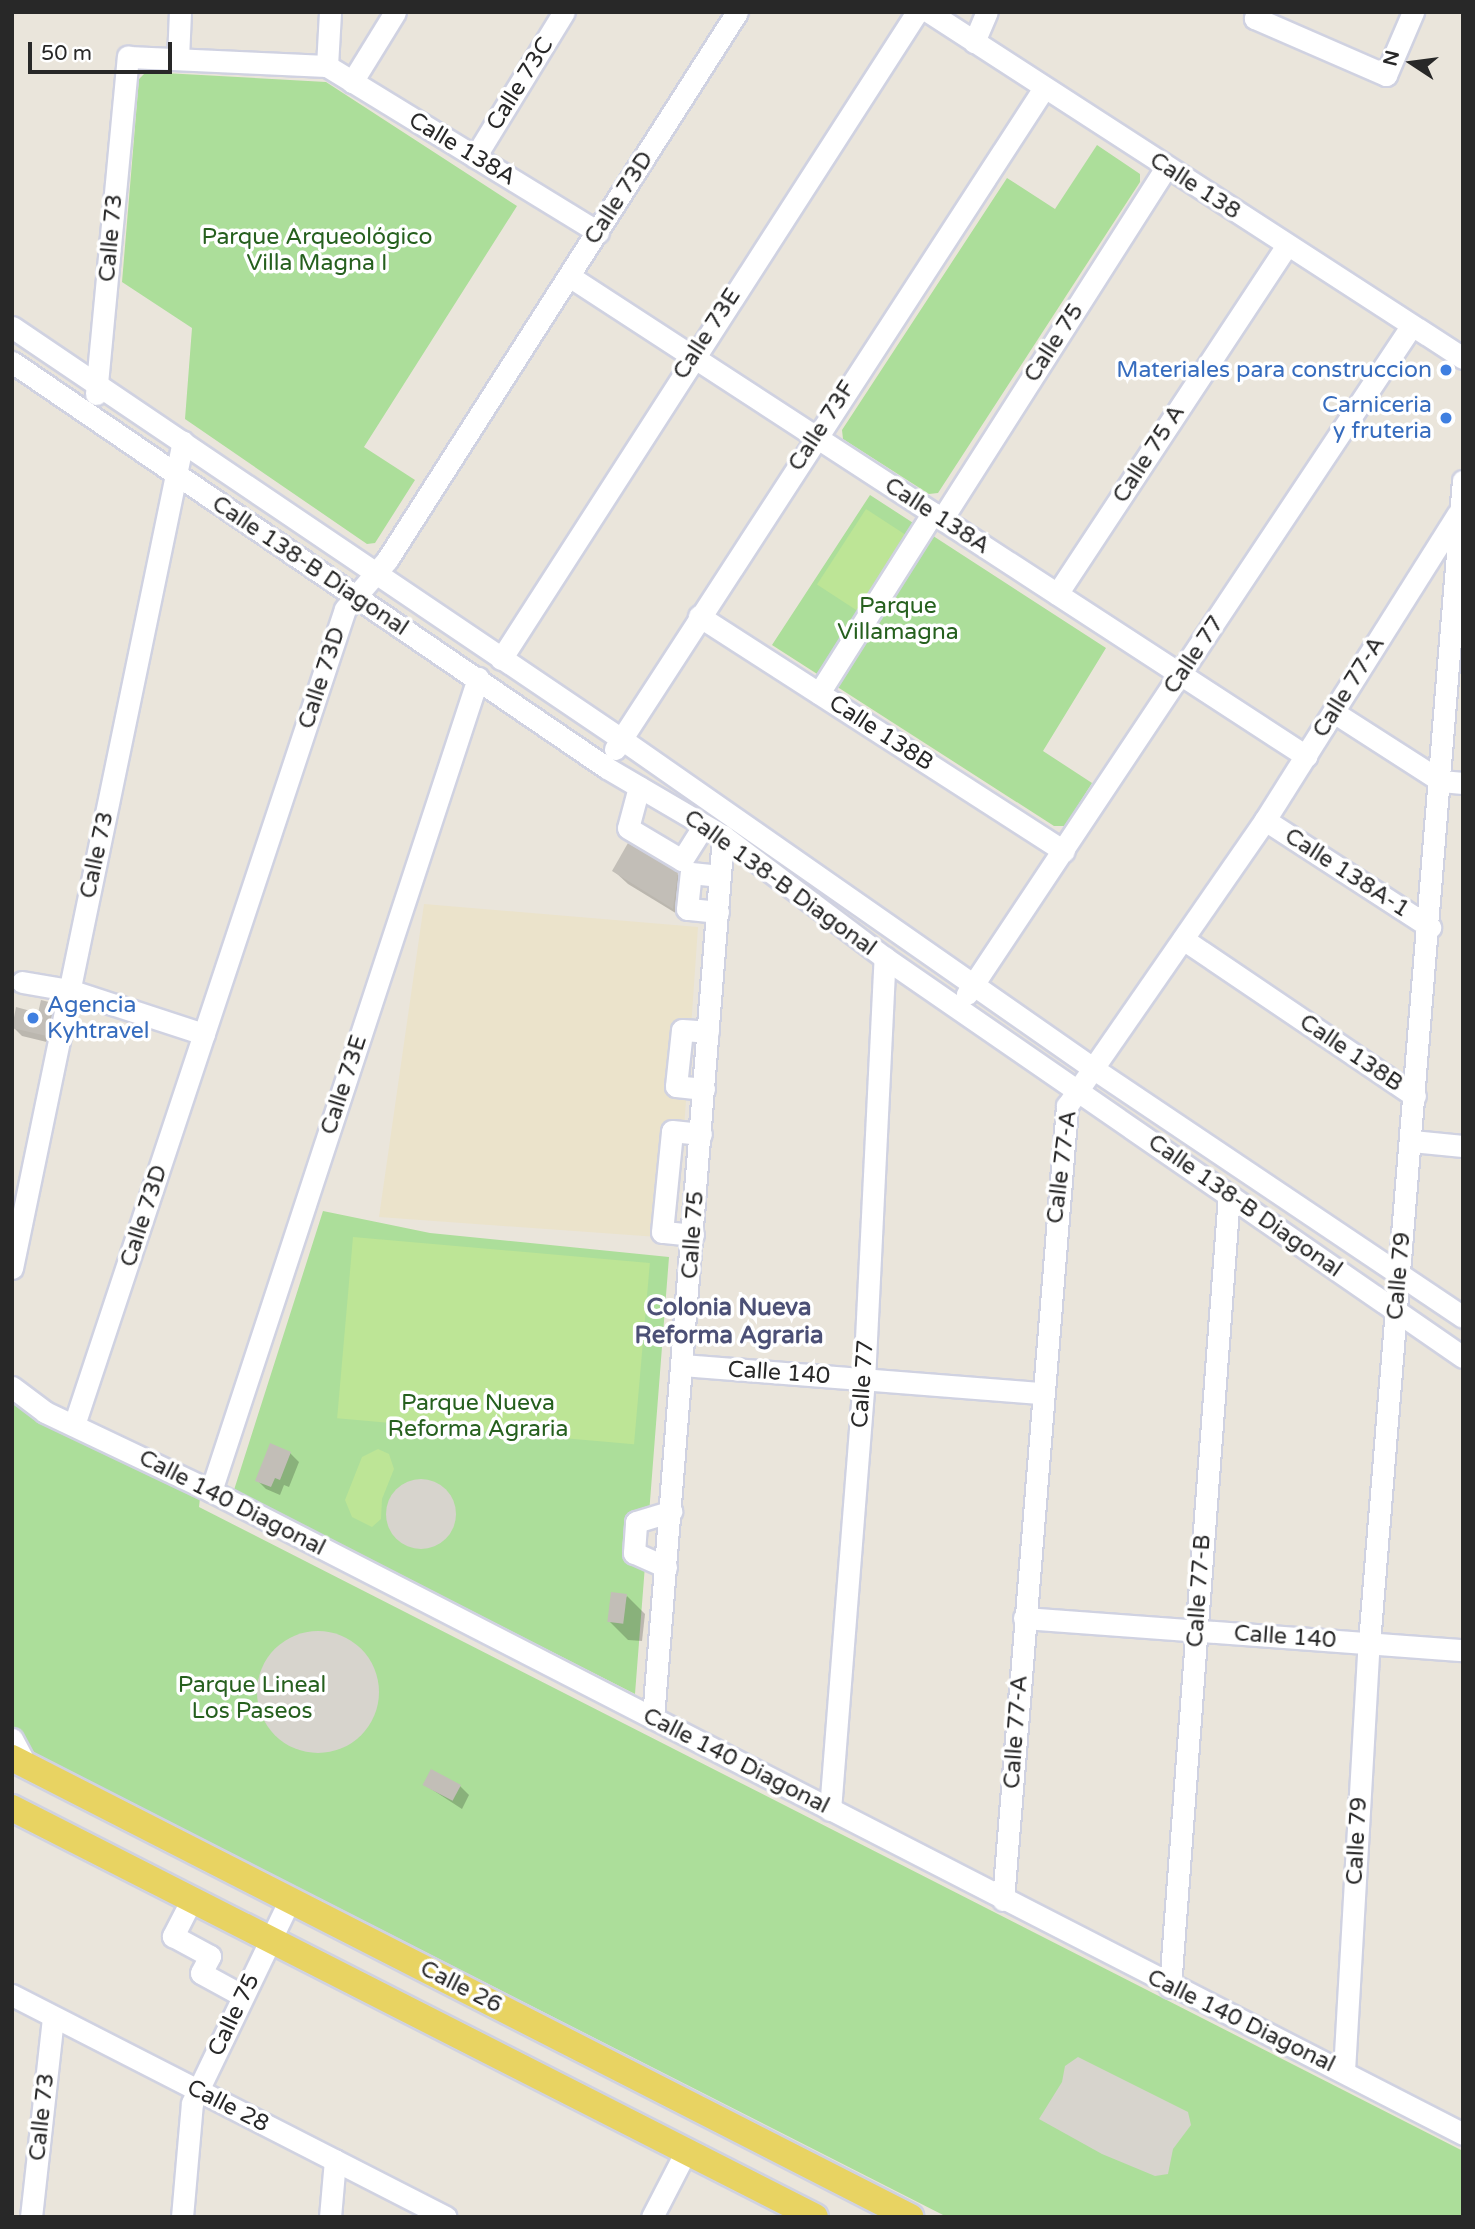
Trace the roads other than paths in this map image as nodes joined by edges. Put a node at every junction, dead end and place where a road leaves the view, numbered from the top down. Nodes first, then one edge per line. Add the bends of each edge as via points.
1 (180, 12) edge
2 (330, 12) edge
3 (395, 12) edge
4 (564, 12) edge
5 (737, 12) edge
6 (917, 12) edge
7 (929, 12) edge
8 (987, 12) edge
9 (1413, 12) edge
10 (1257, 15) edge
11 (974, 42) junction
12 (178, 59) junction
13 (327, 66) junction
14 (352, 82) junction
15 (1045, 88) junction
16 (475, 157) junction
17 (1166, 167) junction
18 (598, 232) junction
19 (1287, 245) junction
20 (569, 275) junction
21 (1412, 325) junction
22 (12, 327) edge
23 (693, 356) junction
24 (1463, 358) edge
25 (12, 362) edge
26 (98, 384) junction
27 (91, 418) junction
28 (815, 436) junction
29 (183, 441) junction
30 (176, 477) junction
31 (1463, 481) edge
32 (1461, 509) junction
33 (938, 516) junction
34 (377, 572) junction
35 (1057, 594) junction
36 (357, 595) junction
37 (699, 616) junction
38 (501, 659) junction
39 (1181, 675) junction
40 (478, 678) junction
41 (819, 693) junction
42 (1335, 713) junction
43 (620, 738) junction
44 (1306, 756) junction
45 (607, 768) junction
46 (1441, 781) junction
47 (1463, 783) edge
48 (639, 787) junction
49 (1265, 820) junction
50 (704, 825) junction
51 (723, 836) junction
52 (1064, 851) junction
53 (720, 876) junction
54 (718, 912) junction
55 (1430, 927) junction
56 (1183, 939) junction
57 (885, 958) junction
58 (22, 982) dead end
59 (974, 984) junction
60 (69, 990) junction
61 (958, 1007) junction
62 (204, 1034) junction
63 (1091, 1067) junction
64 (1075, 1088) junction
65 (1415, 1096) junction
66 (701, 1134) junction
67 (1412, 1141) junction
68 (1463, 1146) edge
69 (1228, 1195) junction
70 (693, 1236) junction
71 (12, 1268) edge
72 (1398, 1275) junction
73 (1395, 1311) junction
74 (1463, 1317) edge
75 (1463, 1357) edge
76 (683, 1366) junction
77 (864, 1380) junction
78 (12, 1387) edge
79 (1042, 1393) junction
80 (75, 1425) junction
81 (211, 1491) junction
82 (670, 1511) junction
83 (666, 1567) junction
84 (1024, 1618) junction
85 (1196, 1630) junction
86 (1369, 1643) junction
87 (1463, 1650) edge
88 (653, 1717) junction
89 (12, 1739) edge
90 (19, 1761) edge
91 (12, 1808) edge
92 (830, 1810) junction
93 (192, 1899) junction
94 (289, 1899) junction
95 (1003, 1900) junction
96 (271, 1939) junction
97 (1170, 1987) junction
98 (12, 1995) edge
99 (243, 1996) junction
100 (53, 2017) junction
101 (1344, 2071) junction
102 (198, 2090) junction
103 (1463, 2134) edge
104 (686, 2151) junction
105 (335, 2160) junction
106 (31, 2217) edge
107 (182, 2217) edge
108 (330, 2217) edge
109 (445, 2217) edge
110 (652, 2217) edge
111 (815, 2217) edge
112 (910, 2217) edge

1 - 12 street
2 - 13 street
3 - 14 street
4 - 16 street, Calle 73C
5 - 18 street, Calle 73D
6 - 23 street, Calle 73E
7 - 11 street, Calle 138
8 - 11 street
9 - 10 street via 1386,75
11 - 15 street, Calle 138
12 - 13 street
12 - 26 street, Calle 73 via 128,57
13 - 14 street, Calle 138A
14 - 16 street, Calle 138A
15 - 17 street, Calle 138
15 - 28 street, Calle 73F
16 - 18 street, Calle 138A
17 - 19 street, Calle 138
17 - 33 street, Calle 75
18 - 20 street, Calle 73D
19 - 21 street, Calle 138
19 - 35 street, Calle 75 A
20 - 23 street, Calle 138A
20 - 34 street, Calle 73D
21 - 24 street, Calle 138
21 - 39 street, Calle 77
22 - 26 street, Calle 138-B Diagonal
23 - 28 street, Calle 138A
23 - 38 street, Calle 73E
25 - 27 street, Calle 138-B Diagonal
26 - 27 street, Calle 73
26 - 29 street, Calle 138-B Diagonal
27 - 30 street, Calle 138-B Diagonal
28 - 33 street, Calle 138A
28 - 37 street, Calle 73F
29 - 30 street, Calle 73
29 - 34 street, Calle 138-B Diagonal
30 - 36 street, Calle 138-B Diagonal
30 - 60 street, Calle 73
31 - 32 street, Calle 79
32 - 42 street, Calle 77-A
32 - 46 street, Calle 79
33 - 35 street, Calle 138A
33 - 41 street, Calle 75
34 - 36 street, Calle 73D
34 - 38 street, Calle 138-B Diagonal
35 - 39 street, Calle 138A
36 - 40 street, Calle 138-B Diagonal
36 - 62 street, Calle 73D via 345,609
37 - 41 street, Calle 138B
37 - 43 street, Calle 73F
38 - 43 street, Calle 138-B Diagonal
39 - 44 street, Calle 138A
39 - 52 street, Calle 77
40 - 45 street, Calle 138-B Diagonal
40 - 81 street, Calle 73E
41 - 52 street, Calle 138B
42 - 44 street, Calle 77-A
42 - 46 street
43 - 45 street, Calle 73F
43 - 59 street, Calle 138-B Diagonal
44 - 49 street, Calle 77-A
45 - 48 street, Calle 138-B Diagonal
46 - 47 street
46 - 55 street, Calle 79
48 - 50 street, Calle 138-B Diagonal
48 - 50 street via 628,828 682,860
49 - 55 street, Calle 138A-1
49 - 56 street, Calle 77-A
50 - 51 street, Calle 138-B Diagonal
51 - 53 street, Calle 75
51 - 57 street, Calle 138-B Diagonal
52 - 59 street, Calle 77
53 - 54 street, Calle 75
53 - 54 street via 691,873 687,909
54 - 66 street, Calle 75
55 - 65 street, Calle 79
56 - 63 street, Calle 77-A
56 - 65 street, Calle 138B
57 - 61 street, Calle 138-B Diagonal
57 - 77 street, Calle 77
58 - 60 street
59 - 61 street, Calle 77
59 - 63 street, Calle 138-B Diagonal
60 - 62 street
60 - 71 street, Calle 73
61 - 64 street, Calle 138-B Diagonal
62 - 80 street, Calle 73D
63 - 64 street, Calle 77-A
63 - 72 street, Calle 138-B Diagonal
64 - 69 street, Calle 138-B Diagonal
64 - 79 street, Calle 77-A via 1062,1124
65 - 67 street, Calle 79
66 - 70 street, Calle 75
66 - 70 street via 672,1131 662,1232
67 - 68 street
67 - 72 street, Calle 79
69 - 73 street, Calle 138-B Diagonal
69 - 85 street, Calle 77-B
70 - 76 street, Calle 75
72 - 73 street, Calle 79
72 - 74 street, Calle 138-B Diagonal
73 - 75 street, Calle 138-B Diagonal
73 - 86 street, Calle 79
76 - 77 street, Calle 140
76 - 82 street, Calle 75
77 - 79 street, Calle 140
77 - 92 street, Calle 77
78 - 80 street, Calle 140 Diagonal via 45,1412
79 - 84 street, Calle 77-A
80 - 81 street, Calle 140 Diagonal
81 - 88 street, Calle 140 Diagonal
82 - 83 street, Calle 75
82 - 83 street via 636,1522 634,1553
83 - 88 street, Calle 75
84 - 85 street, Calle 140
84 - 95 street, Calle 77-A
85 - 86 street, Calle 140
85 - 97 street, Calle 77-B
86 - 87 street, Calle 140
86 - 101 street, Calle 79
88 - 92 street, Calle 140 Diagonal
89 - 90 street
90 - 94 main road, Calle 26
91 - 93 main road, Calle 26
92 - 95 street, Calle 140 Diagonal
93 - 96 main road, Calle 26
93 - 99 street via 173,1936 210,1956 201,1973
94 - 96 street, Calle 75
94 - 112 main road, Calle 26
95 - 97 street, Calle 140 Diagonal
96 - 99 street, Calle 75
96 - 104 main road, Calle 26
97 - 101 street, Calle 140 Diagonal
98 - 100 street, Calle 28
99 - 102 street, Calle 75
100 - 102 street, Calle 28
100 - 106 street, Calle 73
101 - 103 street, Calle 140 Diagonal
102 - 105 street, Calle 28
102 - 107 street, Calle 75 via 192,2103
104 - 110 street
104 - 111 main road, Calle 26
105 - 108 street
105 - 109 street, Calle 28

